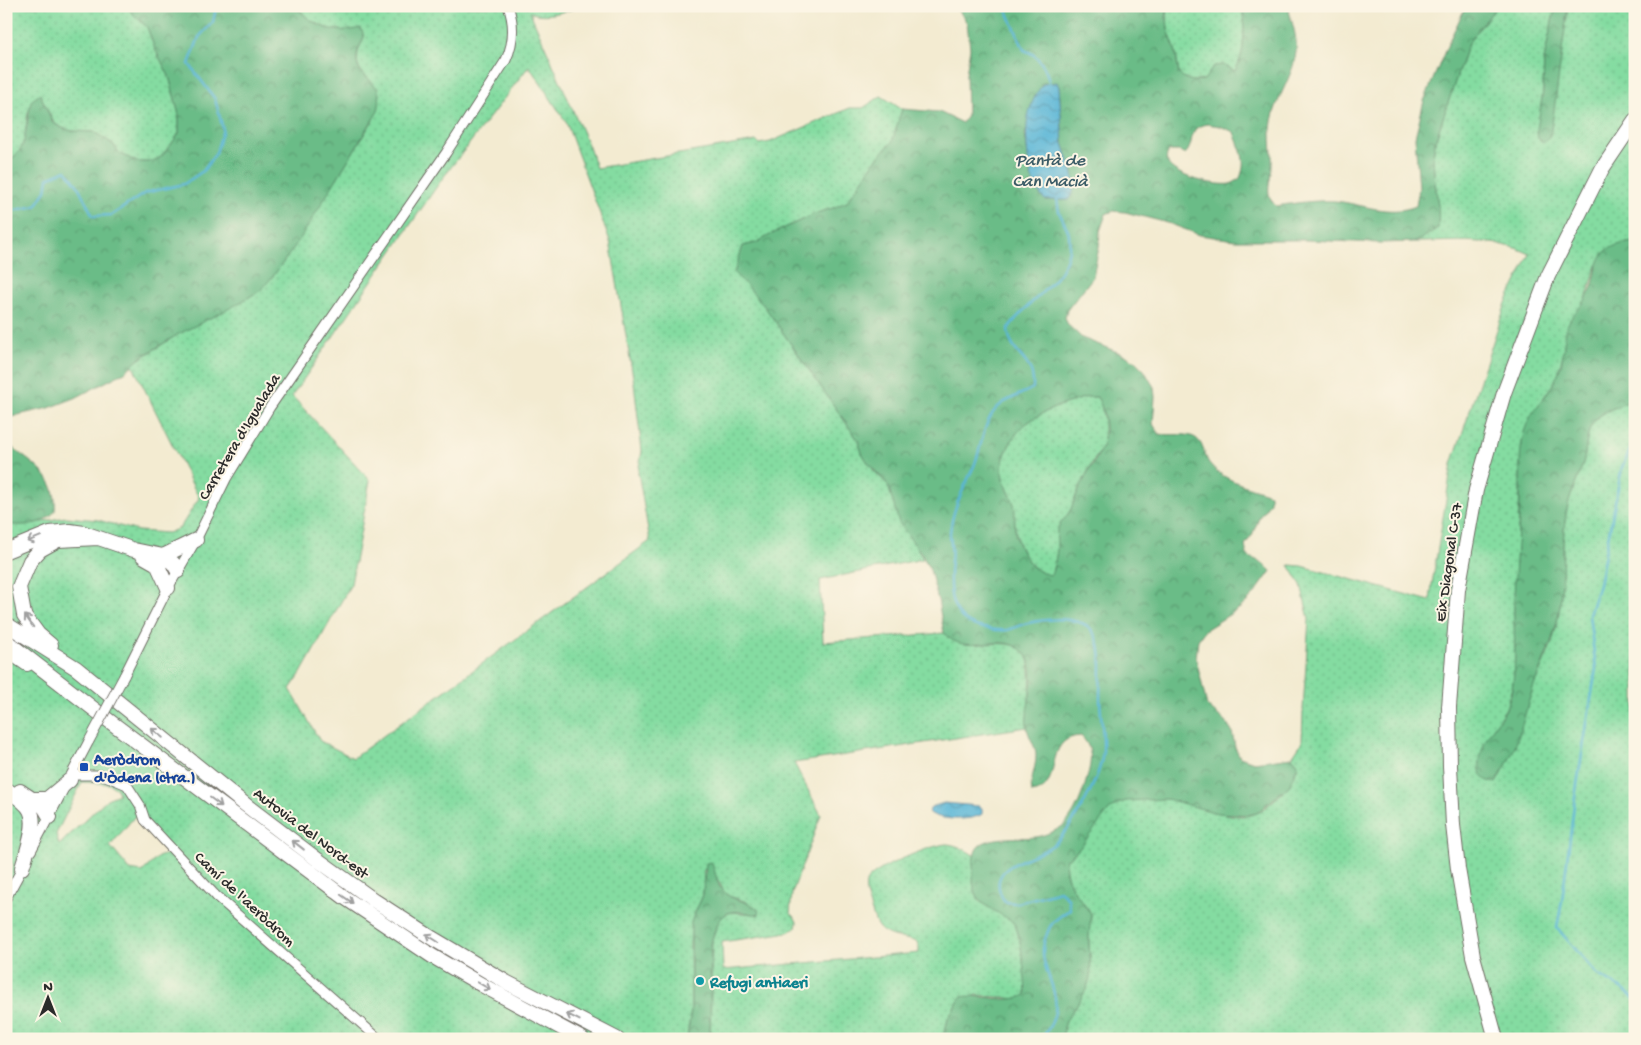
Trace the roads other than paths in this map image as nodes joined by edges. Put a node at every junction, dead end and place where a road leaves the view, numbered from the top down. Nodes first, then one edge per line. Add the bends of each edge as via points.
1 (508, 6) edge
2 (1635, 120) edge
3 (98, 538) junction
4 (196, 540) junction
5 (6, 551) edge
6 (160, 560) junction
7 (178, 571) junction
8 (168, 588) junction
9 (6, 624) edge
10 (6, 641) edge
11 (6, 655) edge
12 (76, 668) junction
13 (108, 720) junction
14 (71, 778) junction
15 (6, 783) edge
16 (6, 790) edge
17 (32, 805) junction
18 (50, 817) junction
19 (22, 868) junction
20 (6, 898) edge
21 (379, 1039) edge
22 (582, 1039) edge
23 (617, 1039) edge
24 (1496, 1039) edge

1 - 4 street, Carretera d'Igualada via 513,18 513,34 506,60 446,154 270,407 226,479
2 - 24 highway, Eix Diagonal C-37 via 1602,169 1548,276 1504,393 1476,490 1458,590 1449,707 1451,795 1458,868 1473,956
3 -> 5 highway via 84,532 50,532
3 - 6 highway
12 -> 3 highway via 38,634 24,615 19,587 30,561 40,550 58,540
4 - 6 highway
4 - 7 street, Carretera d'Igualada
6 - 7 highway via 173,563
6 - 8 highway
7 - 8 street, Carretera d'Igualada
8 - 14 street, Carretera d'Igualada, bridge
9 - 12 highway, Autovia del Nord-est
10 - 13 highway, Autovia del Nord-est
11 - 13 highway via 14,655
23 -> 12 highway, Autovia del Nord-est via 506,982 375,901 248,806
13 -> 22 highway, Autovia del Nord-est via 308,872 388,928 482,985
14 - 17 highway via 47,799
14 - 18 street, Carretera d'Igualada
14 - 21 street, Camí de l'aeròdrom via 103,775 127,784 145,820 216,896
15 - 17 highway
16 - 17 highway
17 - 18 highway via 44,807
17 - 19 highway via 32,830
18 - 19 street, Carretera d'Igualada
19 - 20 street, Carretera d'Igualada

